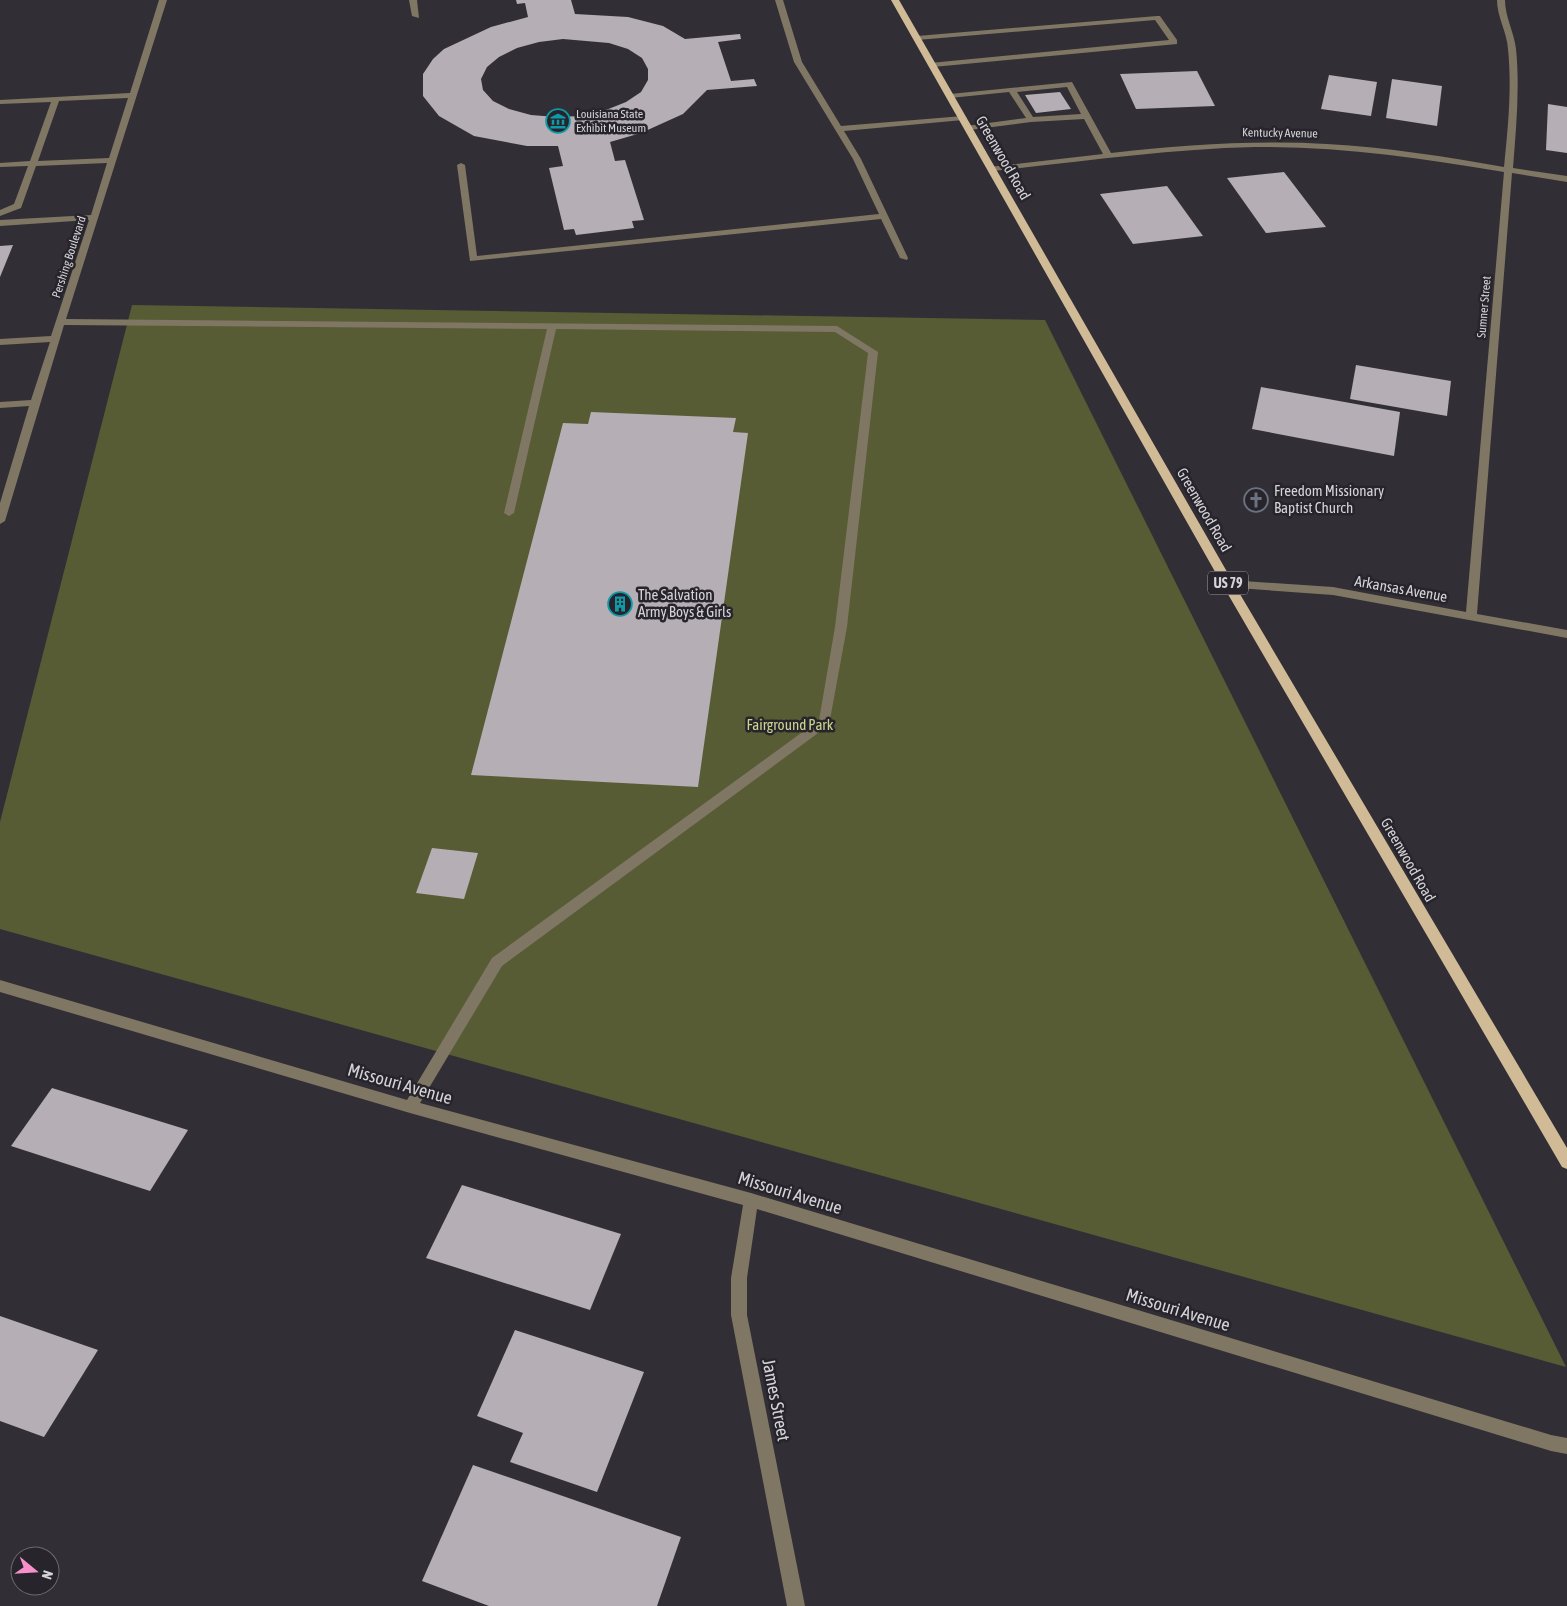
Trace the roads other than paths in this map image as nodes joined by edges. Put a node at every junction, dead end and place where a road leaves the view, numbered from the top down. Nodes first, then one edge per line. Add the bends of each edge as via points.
1 (163, 0) edge
2 (413, 0) edge
3 (779, 0) edge
4 (896, 0) edge
5 (1501, 0) edge
6 (416, 16) dead end
7 (917, 38) junction
8 (933, 65) junction
9 (1011, 90) junction
10 (133, 95) junction
11 (950, 96) junction
12 (56, 99) junction
13 (0, 102) edge
14 (1087, 116) junction
15 (963, 118) junction
16 (1030, 120) junction
17 (969, 128) junction
18 (839, 129) junction
19 (1109, 157) junction
20 (112, 160) junction
21 (35, 164) junction
22 (0, 165) edge
23 (461, 165) dead end
24 (992, 169) junction
25 (1508, 171) junction
26 (1567, 179) edge
27 (0, 213) edge
28 (884, 216) junction
29 (94, 217) junction
30 (0, 223) edge
31 (904, 258) dead end
32 (61, 322) junction
33 (552, 327) junction
34 (56, 339) junction
35 (0, 342) edge
36 (35, 403) junction
37 (0, 405) edge
38 (509, 513) dead end
39 (1, 516) edge
40 (1228, 584) junction
41 (1471, 617) junction
42 (1567, 634) edge
43 (0, 986) edge
44 (410, 1107) junction
45 (1567, 1162) edge
46 (751, 1200) junction
47 (1567, 1446) edge
48 (796, 1606) edge

1 - 10 street, Pershing Boulevard
2 - 6 street
3 - 18 street via 798,62
4 - 7 main road, Greenwood Road / US 79
5 - 25 street, Sumner Street via 1512,46 1515,89
7 - 8 main road, Greenwood Road / US 79
7 - 8 street via 1157,18 1174,42
8 - 11 main road, Greenwood Road / US 79
9 - 11 street
9 - 14 street via 1069,84
9 - 16 street
10 - 12 street
10 - 20 street, Pershing Boulevard
11 - 15 main road, Greenwood Road / US 79
12 - 13 street
12 - 21 street
14 - 16 street
14 - 19 street
15 - 17 main road, Greenwood Road / US 79
15 - 18 street
16 - 17 street
17 - 24 main road, Greenwood Road / US 79
18 - 28 street
19 - 24 street, Kentucky Avenue
19 - 25 street, Kentucky Avenue via 1217,146 1295,144
20 - 21 street
20 - 29 street, Pershing Boulevard
21 - 22 street
21 - 27 street via 18,206
23 - 28 street via 473,259
24 - 40 main road, Greenwood Road / US 79
25 - 26 street, Kentucky Avenue
25 - 41 street, Sumner Street
28 - 31 street
29 - 30 street
29 - 32 street, Pershing Boulevard
32 - 33 street
32 - 34 street, Pershing Boulevard
33 - 38 street
33 - 44 street via 837,329 873,352 841,627 825,722 498,962
34 - 35 street
34 - 36 street, Pershing Boulevard
36 - 37 street
36 - 39 street, Pershing Boulevard
40 - 41 street, Arkansas Avenue via 1333,592
40 - 45 main road, Greenwood Road / US 79
41 - 42 street, Arkansas Avenue
43 - 44 street, Missouri Avenue
44 - 46 street, Missouri Avenue
46 - 47 street, Missouri Avenue
46 - 48 street, James Street via 739,1278 739,1315

